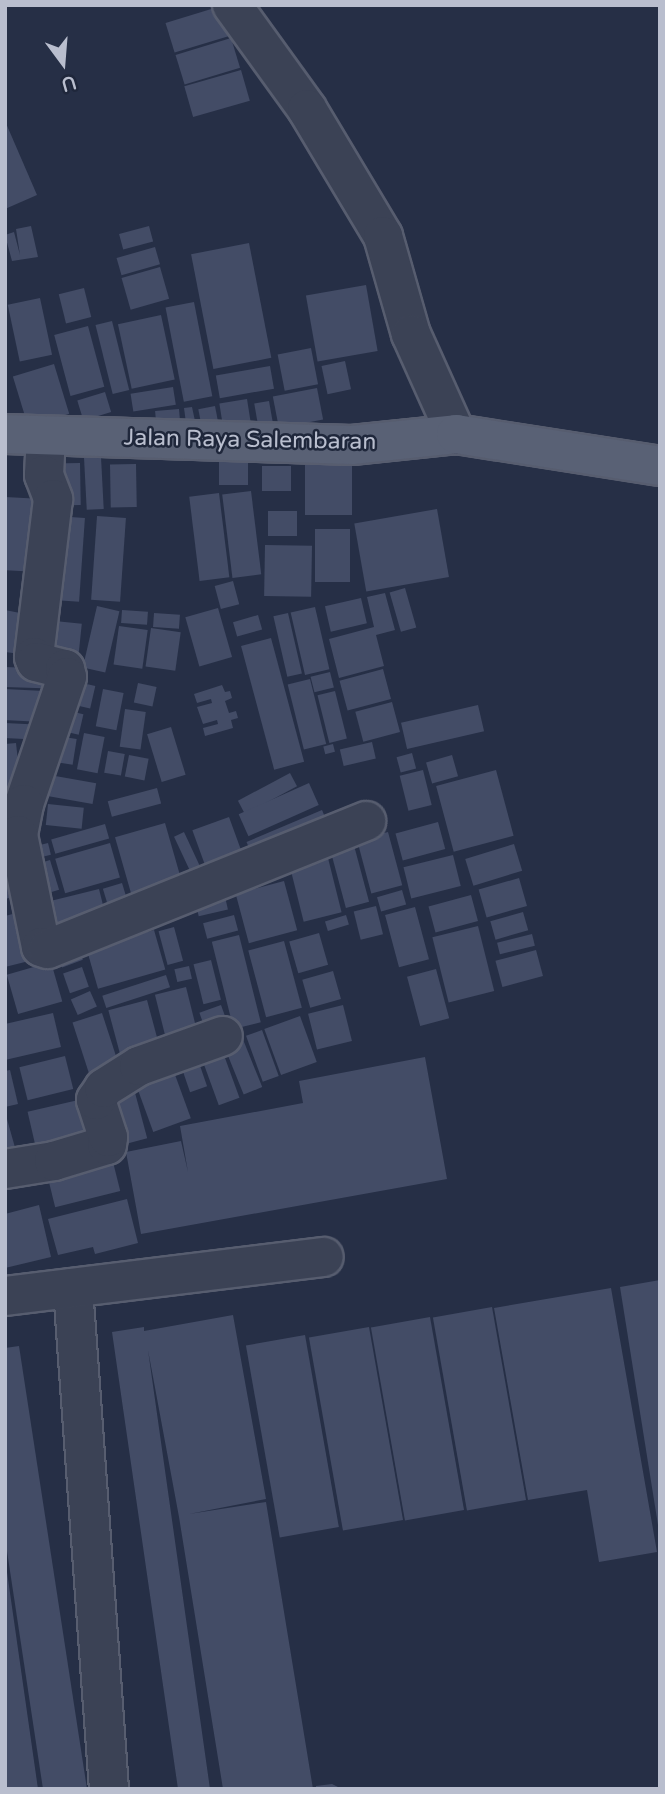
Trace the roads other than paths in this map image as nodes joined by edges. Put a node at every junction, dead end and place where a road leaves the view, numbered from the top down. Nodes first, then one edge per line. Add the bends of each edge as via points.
1 (232, 5) edge
2 (5, 434) edge
3 (456, 434) junction
4 (46, 436) junction
5 (660, 466) edge
6 (366, 821) dead end
7 (18, 900) edge
8 (223, 1036) dead end
9 (5, 1169) edge
10 (324, 1257) dead end
11 (73, 1288) junction
12 (5, 1296) edge
13 (109, 1789) edge

1 - 3 street via 307,109 383,236 411,334
2 - 4 main road, Jalan Raya Salembaran
3 - 4 main road, Jalan Raya Salembaran via 352,445
3 - 5 main road, Jalan Raya Salembaran
4 - 7 street via 44,475 53,499 34,657 36,662 65,669 67,677 19,824
6 - 7 street via 48,949 41,947
8 - 9 street via 139,1066 104,1088 96,1100 107,1145
10 - 11 street
11 - 12 street
11 - 13 street

